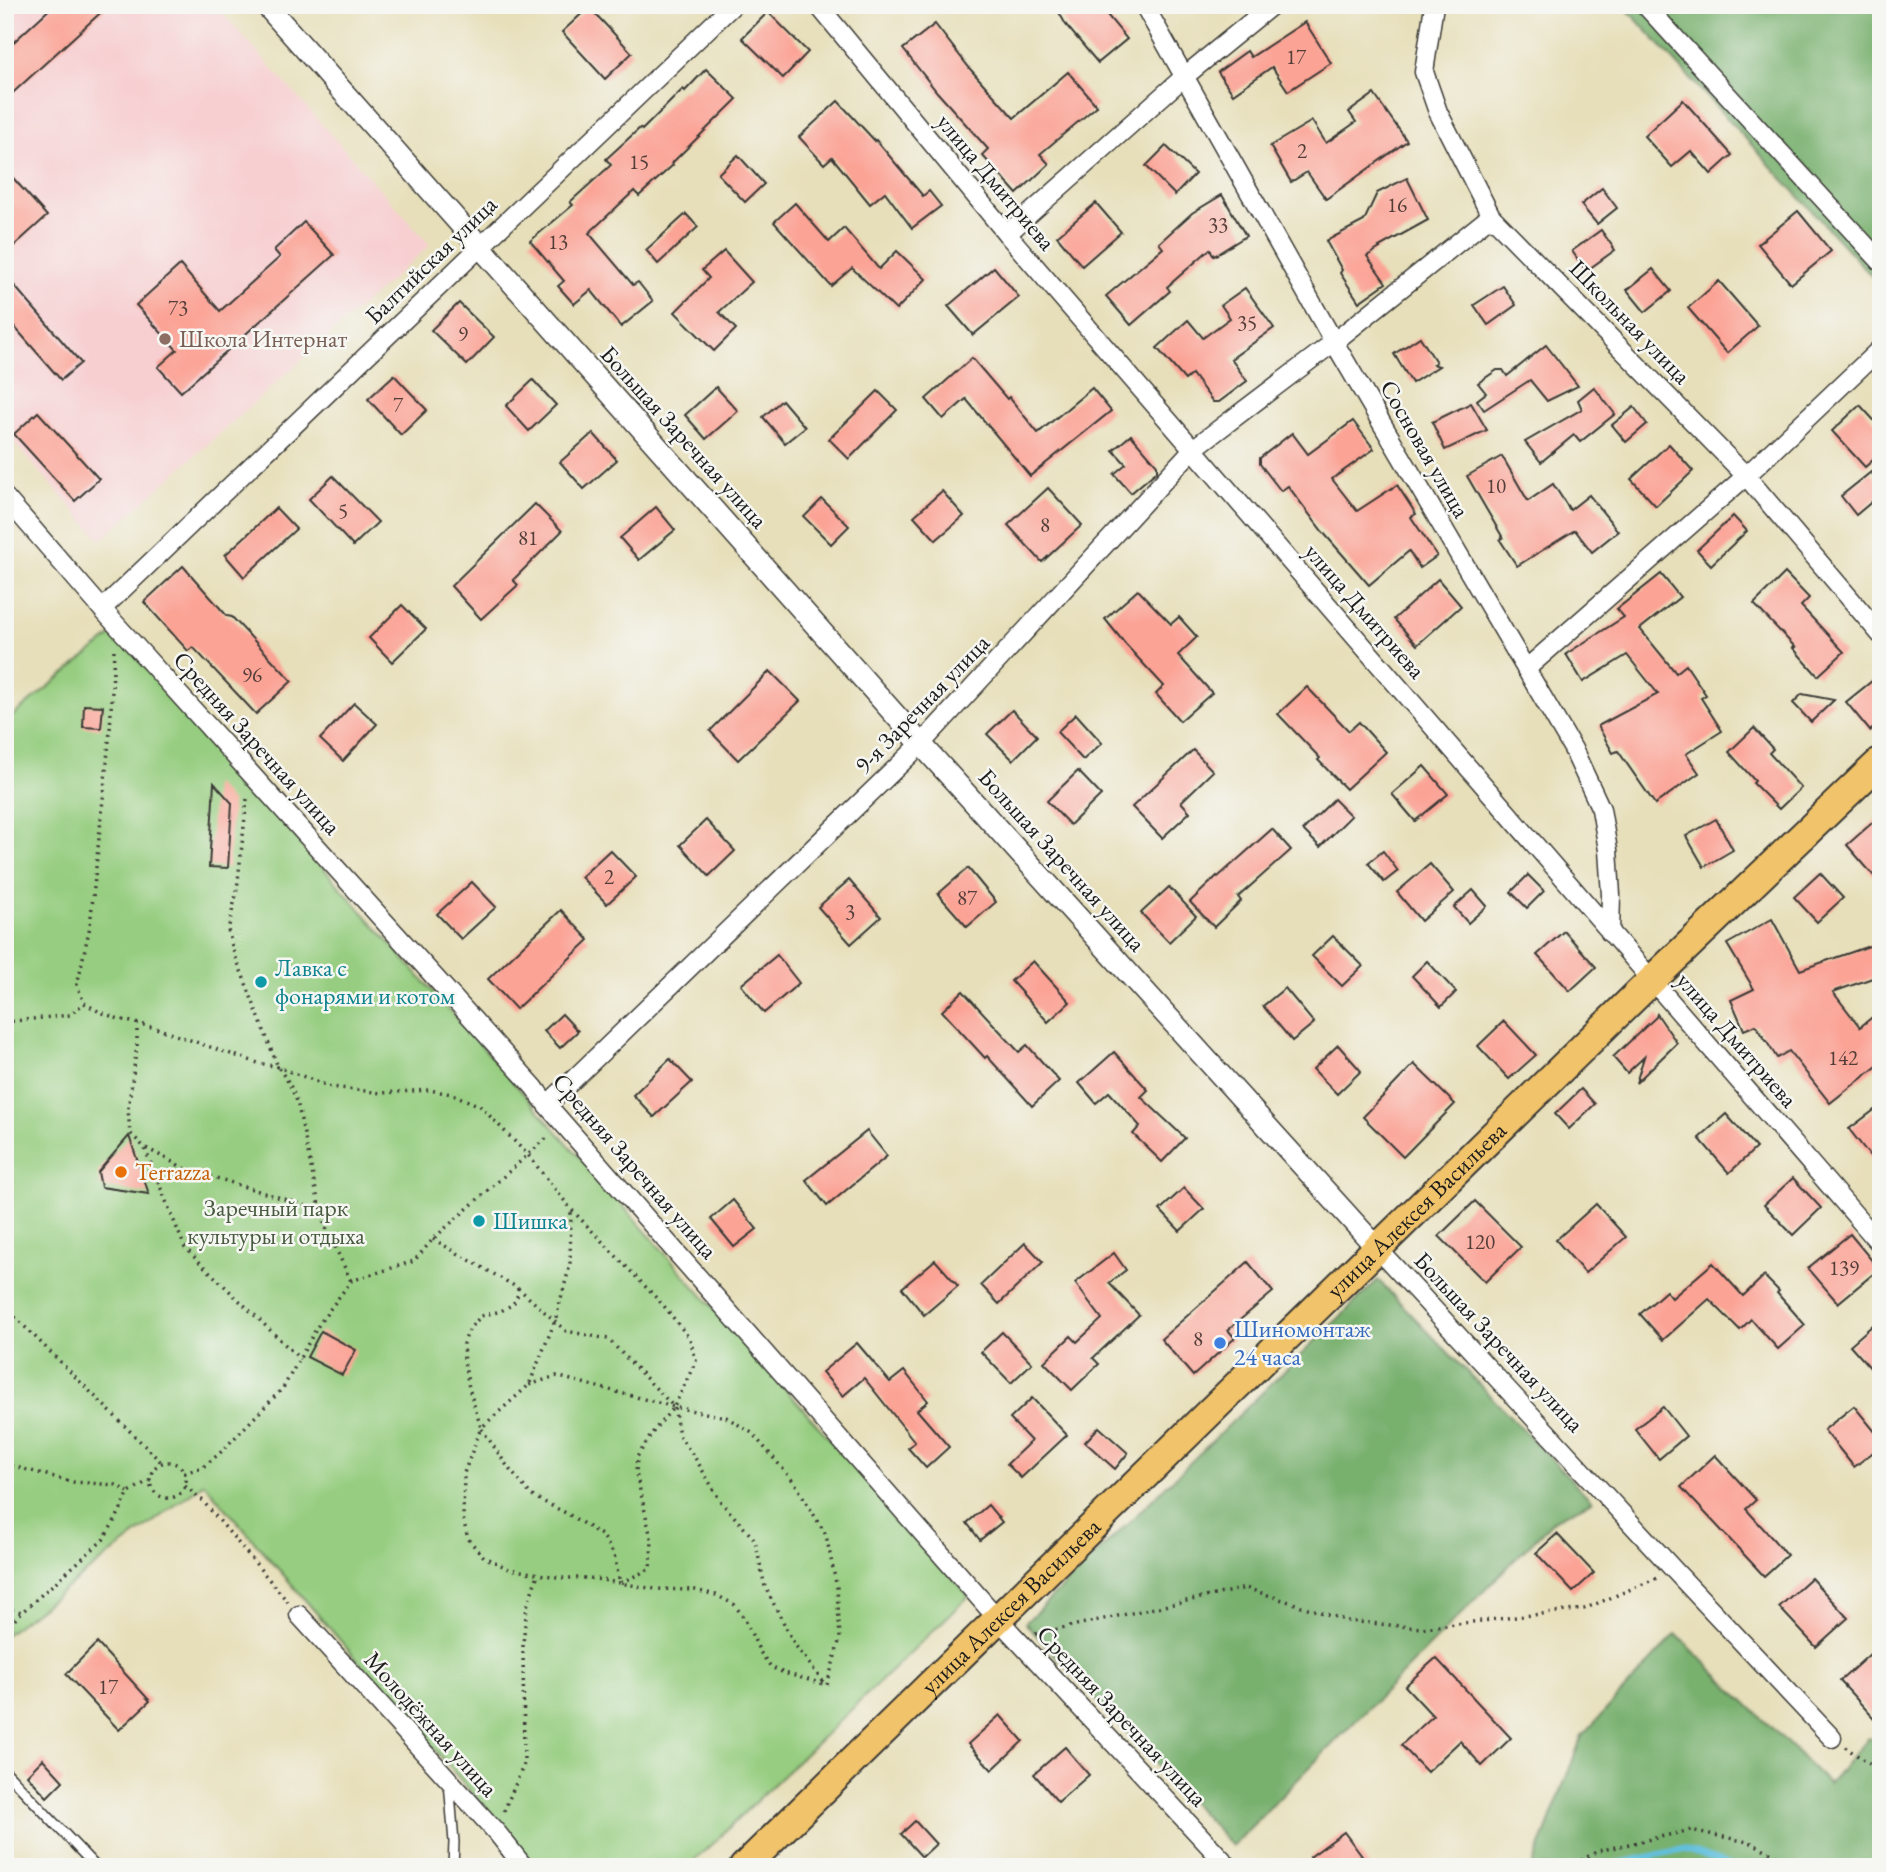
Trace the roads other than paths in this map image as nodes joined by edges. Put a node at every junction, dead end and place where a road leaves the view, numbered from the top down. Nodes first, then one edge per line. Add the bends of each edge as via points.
1 (266, 5) edge
2 (733, 5) edge
3 (818, 5) edge
4 (1144, 5) edge
5 (1272, 5) edge
6 (1434, 5) edge
7 (1645, 5) edge
8 (1185, 76) junction
9 (1491, 216) junction
10 (1007, 234) junction
11 (480, 247) junction
12 (1881, 262) edge
13 (1334, 342) junction
14 (1881, 348) edge
15 (1193, 449) junction
16 (1746, 476) junction
17 (5, 497) edge
18 (102, 609) junction
19 (1881, 635) edge
20 (1526, 669) junction
21 (922, 744) junction
22 (1881, 761) edge
23 (1610, 933) junction
24 (1652, 980) junction
25 (547, 1105) junction
26 (1881, 1245) edge
27 (1378, 1249) junction
28 (299, 1615) road end
29 (1007, 1628) junction
30 (1832, 1738) road end
31 (5, 1771) edge
32 (449, 1780) junction
33 (96, 1867) edge
34 (453, 1867) edge
35 (524, 1867) edge
36 (744, 1867) edge
37 (1229, 1867) edge

1 - 11 street, Большая Заречная улица
2 - 11 street, Балтийская улица
3 - 10 street, улица Дмитриева
4 - 8 street, Сосновая улица
5 - 8 street
6 - 9 street, Школьная улица via 1424,72 1438,112
7 - 12 street
8 - 10 street
8 - 13 street, Сосновая улица
9 - 13 street, 9-я Заречная улица
9 - 16 street, Школьная улица
10 - 15 street, улица Дмитриева
11 - 18 street, Балтийская улица
11 - 21 street, Большая Заречная улица
13 - 15 street, 9-я Заречная улица
13 - 20 street, Сосновая улица
14 - 16 street
15 - 21 street, 9-я Заречная улица
15 - 23 street, улица Дмитриева
16 - 19 street, Школьная улица
16 - 20 street
17 - 18 street, Средняя Заречная улица
18 - 25 street, Средняя Заречная улица
20 - 23 street, Сосновая улица via 1573,749 1601,809 1609,861
21 - 25 street, 9-я Заречная улица
21 - 27 street, Большая Заречная улица
22 - 24 main road, улица Алексея Васильева
23 - 24 street, улица Дмитриева
24 - 26 street, улица Дмитриева
24 - 27 main road, улица Алексея Васильева
25 - 29 street, Средняя Заречная улица
27 - 29 main road, улица Алексея Васильева
27 - 30 street, Большая Заречная улица
28 - 32 street, Молодёжная улица
29 - 36 main road, улица Алексея Васильева
29 - 37 street, Средняя Заречная улица
31 - 33 lane
32 - 34 lane
32 - 35 street, Молодёжная улица

